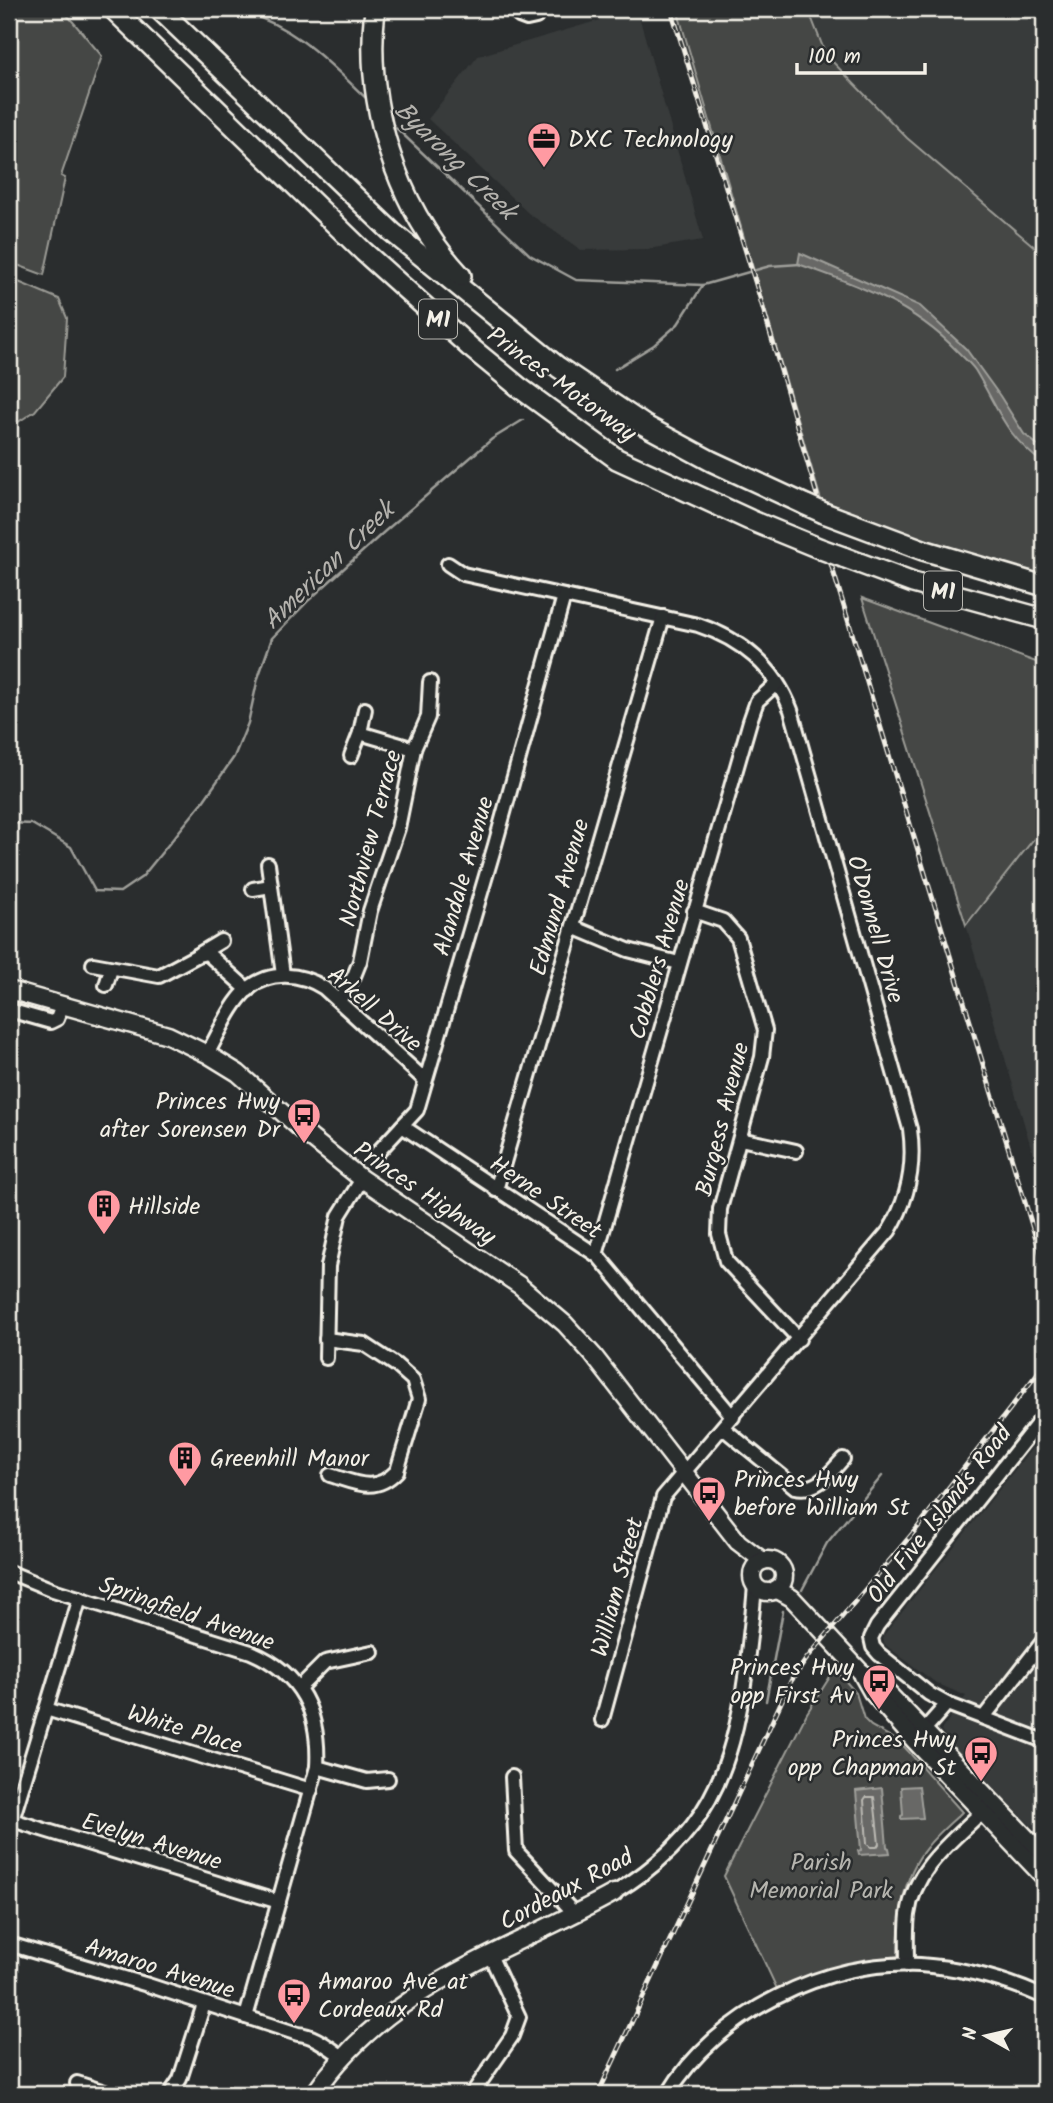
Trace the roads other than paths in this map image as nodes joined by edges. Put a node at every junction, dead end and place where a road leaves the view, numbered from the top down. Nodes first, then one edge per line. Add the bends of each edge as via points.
1 (113, 9) edge
2 (159, 9) edge
3 (375, 9) edge
4 (516, 9) edge
5 (540, 9) edge
6 (558, 367) junction
7 (447, 564) dead end
8 (1044, 586) edge
9 (564, 596) junction
10 (663, 617) junction
11 (1044, 619) edge
12 (430, 682) dead end
13 (777, 683) junction
14 (365, 709) dead end
15 (360, 733) junction
16 (414, 749) junction
17 (351, 756) dead end
18 (268, 864) dead end
19 (271, 886) junction
20 (253, 889) dead end
21 (694, 911) junction
22 (573, 927) junction
23 (221, 941) dead end
24 (201, 954) junction
25 (679, 963) junction
26 (93, 964) dead end
27 (111, 969) junction
28 (283, 975) junction
29 (106, 985) dead end
30 (9, 990) edge
31 (247, 990) junction
32 (339, 1001) junction
33 (62, 1006) junction
34 (9, 1010) edge
35 (207, 1054) junction
36 (425, 1080) junction
37 (402, 1126) junction
38 (740, 1139) junction
39 (796, 1152) dead end
40 (376, 1154) dead end
41 (362, 1179) junction
42 (496, 1189) junction
43 (596, 1255) junction
44 (326, 1339) junction
45 (799, 1339) junction
46 (326, 1358) dead end
47 (733, 1417) junction
48 (1042, 1418) dead end
49 (723, 1428) junction
50 (843, 1459) dead end
51 (685, 1473) junction
52 (330, 1475) dead end
53 (9, 1572) edge
54 (766, 1580) junction
55 (80, 1598) junction
56 (1044, 1640) edge
57 (372, 1652) dead end
58 (299, 1688) junction
59 (947, 1704) junction
60 (46, 1709) junction
61 (984, 1717) junction
62 (602, 1720) dead end
63 (919, 1735) junction
64 (1044, 1741) edge
65 (317, 1767) junction
66 (512, 1777) dead end
67 (388, 1779) dead end
68 (311, 1790) junction
69 (987, 1807) junction
70 (10, 1825) edge
71 (1044, 1856) edge
72 (1044, 1877) edge
73 (614, 1893) joint
74 (279, 1902) junction
75 (575, 1914) junction
76 (9, 1944) edge
77 (489, 1955) junction
78 (906, 1965) junction
79 (1044, 1997) edge
80 (204, 2004) junction
81 (247, 2017) junction
82 (340, 2060) junction
83 (77, 2083) dead end
84 (111, 2094) edge
85 (170, 2094) edge
86 (314, 2094) edge
87 (472, 2094) edge
88 (668, 2094) edge

1 - 11 highway, Princes Motorway / M1, bridge via 364,252 470,347 617,459 821,549 913,583
2 - 6 highway, Princes Motorway / M1 via 392,232
3 - 6 highway via 376,83 389,154 413,210 449,263 488,306
4 - 5 street via 527,19 536,17
6 - 8 highway, Princes Motorway / M1 via 644,425 815,509 923,550
7 - 9 street, O'Donnell Drive via 463,574
9 - 10 street, O'Donnell Drive
9 - 36 street, Alandale Avenue
10 - 13 street, O'Donnell Drive via 723,632 754,655
10 - 22 street, Edmund Avenue
12 - 16 street, Northview Terrace via 428,717
13 - 21 street, Cobblers Avenue via 757,701
13 - 45 street, O'Donnell Drive via 792,710 906,1109 913,1148 898,1217
14 - 15 street
15 - 16 street
15 - 17 street
16 - 32 street, Northview Terrace via 398,828 370,911 362,954
18 - 19 street
19 - 20 street
19 - 28 street
21 - 25 street, Cobblers Avenue
21 - 38 street, Burgess Avenue via 723,920 738,938 765,1030
22 - 25 street via 628,950
22 - 42 street, Edmund Avenue
23 - 24 street
24 - 27 street via 159,976
24 - 31 street via 210,954
25 - 43 street, Cobblers Avenue
26 - 27 street
27 - 29 street
28 - 31 street
28 - 32 street, Arkell Drive via 314,981
30 - 33 main road, Princes Highway
31 - 35 street
32 - 36 street, Arkell Drive
33 - 34 street via 57,1019 51,1021
33 - 35 main road, Princes Highway via 168,1035
35 - 41 main road, Princes Highway via 238,1073
36 - 37 street, Alandale Avenue via 417,1110
37 - 40 street, Alandale Avenue
37 - 42 street, Herne Street
38 - 39 street
38 - 45 street, Burgess Avenue via 720,1209 719,1234 726,1261
41 - 44 street via 337,1223 327,1271
41 - 51 main road, Princes Highway via 519,1285 565,1324
42 - 43 street, Herne Street
43 - 47 street, Herne Street
44 - 46 street
44 - 52 street via 363,1344 396,1365 414,1380 419,1399 397,1471 390,1479 368,1486
45 - 47 street, O'Donnell Drive
47 - 49 street, O'Donnell Drive
48 - 59 street, Old Five Islands Road via 871,1637 879,1654
49 - 50 street via 796,1487 814,1486
49 - 51 street, O'Donnell Drive
51 - 54 main road, Princes Highway
51 - 62 street, William Street via 669,1488 660,1507
53 - 55 street, Springfield Avenue
54 - 63 main road, Princes Highway via 792,1598 860,1671 872,1692
54 - 73 street, Cordeaux Road via 753,1615 738,1726 714,1793 670,1852
55 - 58 street, Springfield Avenue via 251,1652 278,1667
55 - 60 street
56 - 61 street
57 - 58 street via 325,1662
58 - 65 street, Springfield Avenue via 315,1721
59 - 61 street
59 - 63 street
60 - 68 street, White Place
60 - 70 street
61 - 64 street
63 - 69 main road, Princes Highway
65 - 67 street via 367,1781
65 - 68 street, Springfield Avenue
66 - 75 street via 516,1851
68 - 74 street, Springfield Avenue
69 - 71 main road, Princes Highway
69 - 72 main road, Princes Highway
69 - 78 street via 929,1863 919,1882 908,1914
70 - 74 street, Evelyn Avenue
73 - 75 main road, Cordeaux Road
74 - 81 street, Springfield Avenue
75 - 77 main road, Cordeaux Road
76 - 80 street, Amaroo Avenue
77 - 82 main road, Cordeaux Road via 400,2006
77 - 87 street via 519,2017 512,2036
78 - 79 street via 991,1976
78 - 88 street via 836,1974 777,1997 703,2049
80 - 81 street, Amaroo Avenue
80 - 85 street via 180,2079
81 - 82 street, Amaroo Avenue via 298,2034
82 - 86 main road, Cordeaux Road
83 - 84 street

